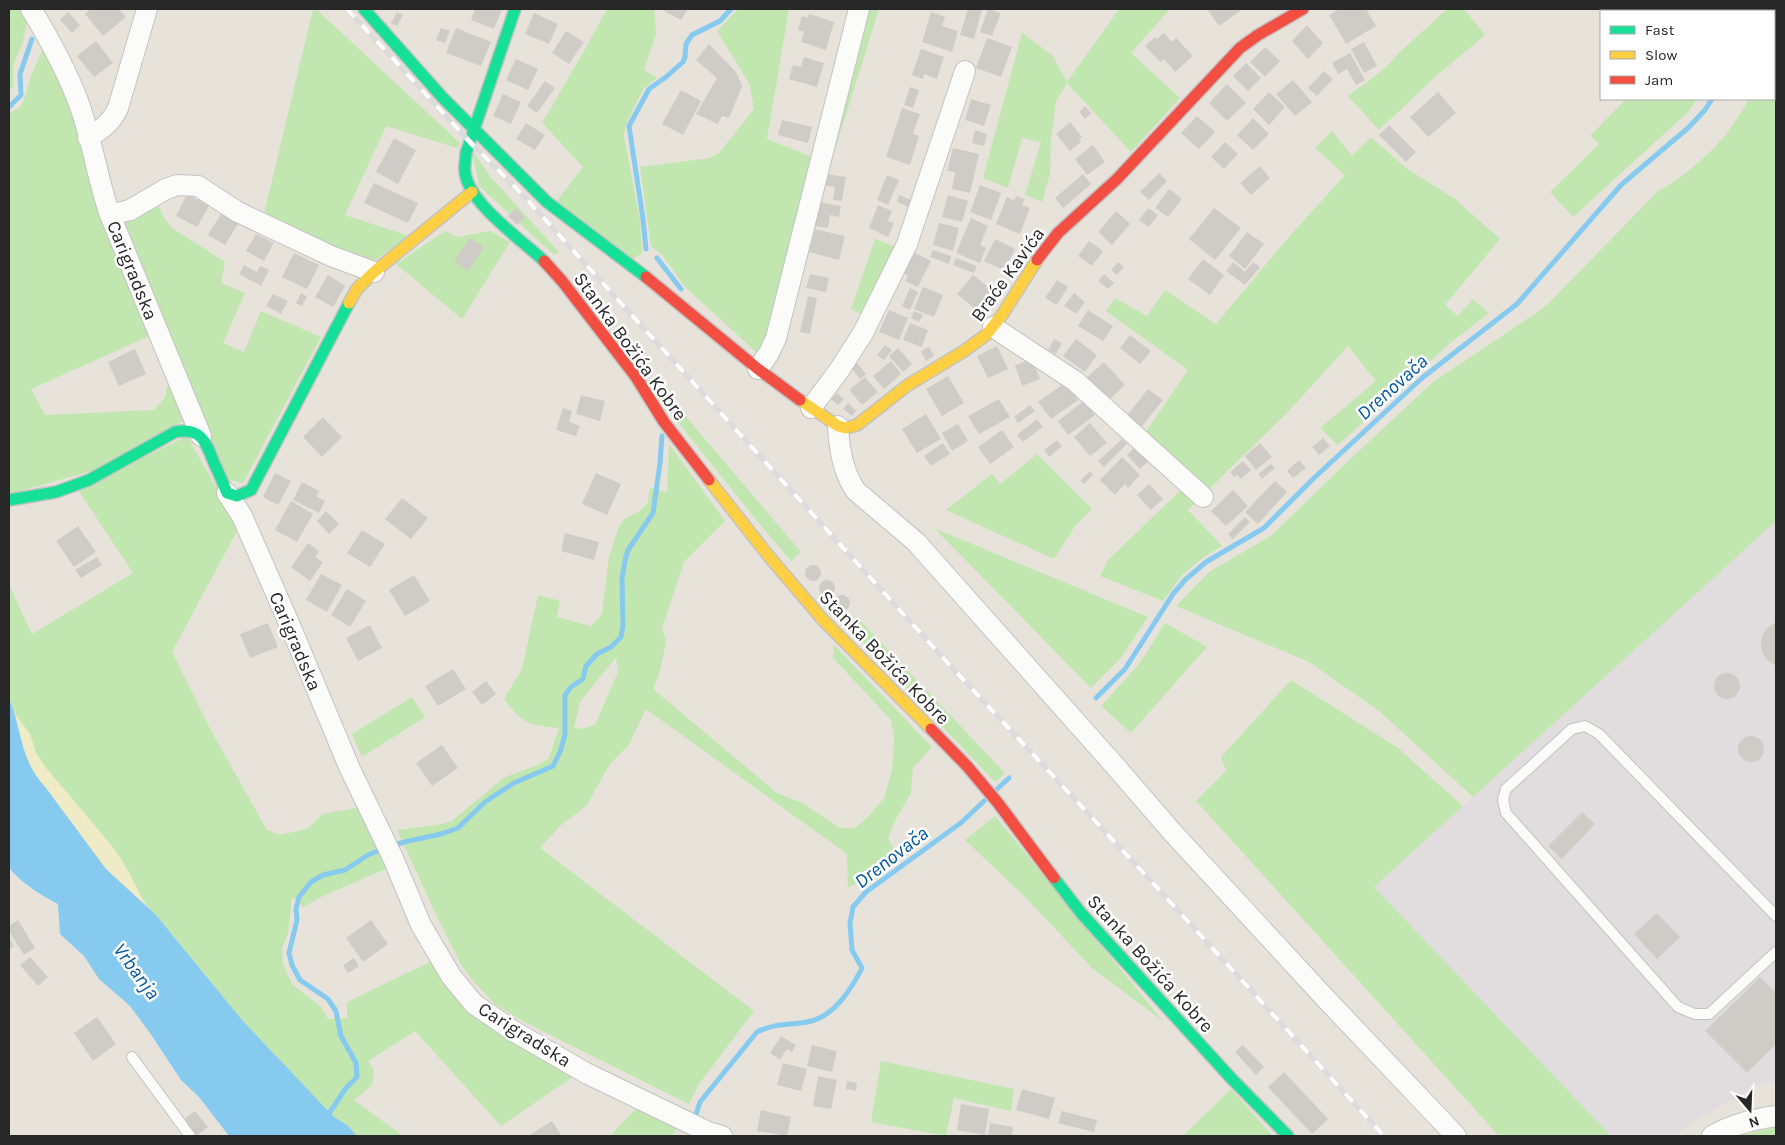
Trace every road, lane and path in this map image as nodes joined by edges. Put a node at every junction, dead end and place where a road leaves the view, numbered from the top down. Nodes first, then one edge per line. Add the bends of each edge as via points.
1 (31, 9) edge
2 (147, 9) edge
3 (364, 9) edge
4 (515, 9) edge
5 (859, 9) edge
6 (1303, 9) edge
7 (965, 71) dead end
8 (474, 128) junction
9 (88, 138) junction
10 (472, 192) junction
11 (110, 215) junction
12 (374, 272) junction
13 (993, 327) junction
14 (758, 369) junction
15 (811, 408) junction
16 (193, 426) junction
17 (838, 426) junction
18 (251, 490) junction
19 (227, 493) junction
20 (1203, 497) dead end
21 (9, 500) edge
22 (242, 516) junction
23 (1776, 916) edge
24 (1776, 952) edge
25 (132, 1057) dead end
26 (1776, 1116) edge
27 (718, 1135) edge
28 (190, 1136) edge
29 (1288, 1136) edge
30 (1456, 1136) edge
31 (1712, 1136) edge

1 - 9 street, Carigradska via 56,48 79,103
2 - 9 street via 114,118
3 - 8 street
4 - 8 street
5 - 14 street via 776,338
6 - 13 street, Braće Kavića via 1240,48 1117,179 1058,233
7 - 15 street via 907,244 863,333
8 - 10 street via 465,164
8 - 14 street via 547,202 646,277
9 - 11 street, Carigradska
10 - 12 street
10 - 29 street, Stanka Božića Kobre via 568,288 636,377 664,422 797,590 967,766 1081,913 1223,1070
11 - 12 street via 137,206 177,185 198,186 238,212 331,256
11 - 16 street, Carigradska
12 - 18 street via 357,289 342,315
13 - 17 street, Braće Kavića via 977,343 908,385 857,426
13 - 20 street via 1075,382
14 - 15 street
15 - 17 street
16 - 19 street, Carigradska via 206,443
16 - 21 street via 175,432 89,480 56,492
17 - 30 street via 845,468 856,491 916,542 1173,833
18 - 19 street via 237,496
18 - 22 street
19 - 22 street, Carigradska
22 - 27 street, Carigradska via 350,769 394,858 422,925 451,976 474,1004 515,1032 586,1073
23 - 24 lane via 1599,734 1585,726 1572,729 1506,789 1503,800 1506,813 1678,1007 1695,1014 1709,1014
25 - 28 lane
26 - 31 street via 1744,1122

